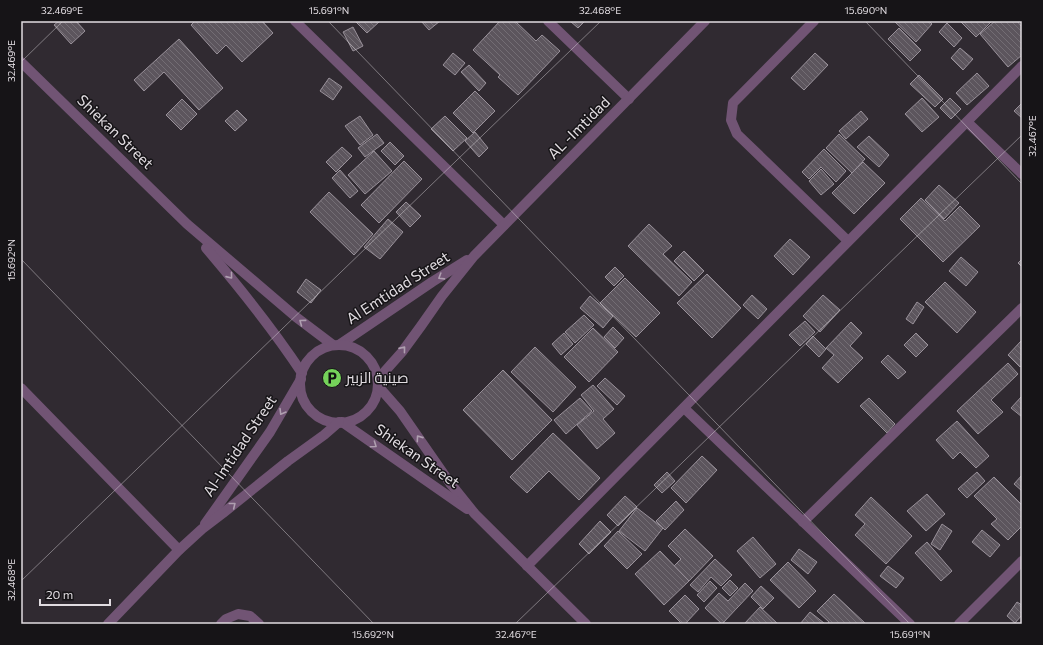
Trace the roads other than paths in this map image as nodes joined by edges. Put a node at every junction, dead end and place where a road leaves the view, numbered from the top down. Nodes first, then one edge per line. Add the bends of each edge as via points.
1 (295, 21) edge
2 (548, 21) edge
3 (705, 21) edge
4 (814, 21) edge
5 (21, 62) edge
6 (1022, 66) edge
7 (628, 99) junction
8 (967, 122) junction
9 (1022, 174) edge
10 (187, 224) junction
11 (504, 225) junction
12 (848, 241) junction
13 (474, 256) junction
14 (1020, 315) edge
15 (336, 345) junction
16 (302, 376) junction
17 (378, 382) junction
18 (21, 388) edge
19 (684, 408) junction
20 (340, 422) junction
21 (475, 514) junction
22 (803, 522) junction
23 (202, 528) junction
24 (179, 550) junction
25 (1022, 561) edge
26 (527, 566) junction
27 (108, 624) edge
28 (221, 624) edge
29 (259, 624) edge
30 (586, 624) edge
31 (910, 624) edge
32 (958, 624) edge

1 - 11 street
2 - 7 street
3 - 7 street, AL -Imtidad
4 - 12 street via 734,103 731,120 737,134
5 - 10 street, Shiekan Street
6 - 8 street
7 - 11 street, AL -Imtidad
8 - 9 street
8 - 12 street
15 -> 10 street, Shiekan Street via 296,317
10 -> 16 street, Shiekan Street via 286,348
11 - 13 street, AL -Imtidad
12 - 19 street
13 -> 15 street, Al Emtidad Street
17 -> 13 street
14 - 22 street
15 - 16 street via 325,348 310,358
15 - 17 street via 350,346 360,351 375,368
16 - 20 street via 301,389 310,409 328,421
16 -> 23 street, Al-Imtidad Street via 270,432
17 - 20 street via 376,397 371,407 353,420
21 -> 17 street, Shiekan Street
18 - 24 street
19 - 22 street
19 - 26 street
20 -> 21 street, Shiekan Street
23 -> 20 street
21 - 26 street, Shiekan Street
22 - 31 street
23 - 24 street
24 - 27 street
25 - 32 street
26 - 30 street, Shiekan Street
28 - 29 street via 238,614 250,616

